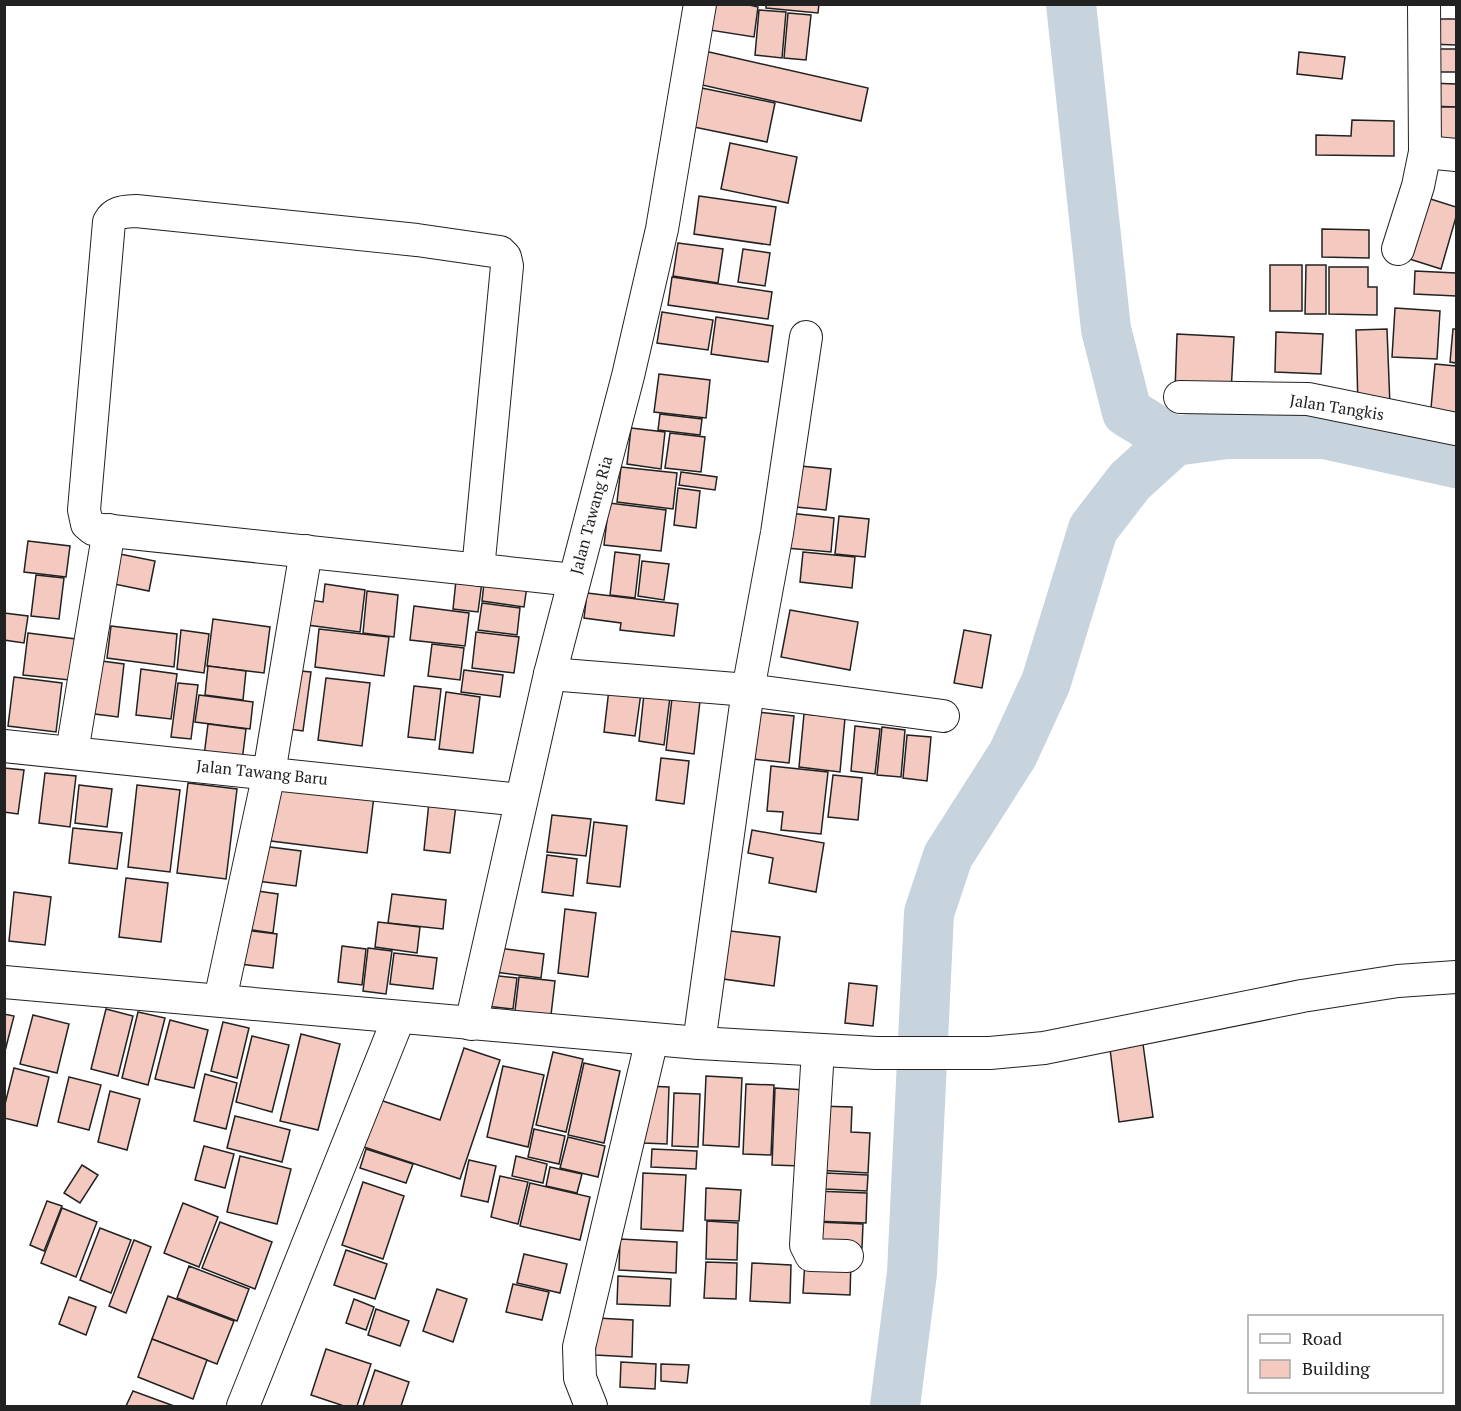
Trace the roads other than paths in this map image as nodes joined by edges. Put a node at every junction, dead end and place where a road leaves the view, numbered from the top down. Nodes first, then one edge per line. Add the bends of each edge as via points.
1 (700, 4) edge
2 (1424, 4) edge
3 (1425, 152) junction
4 (1456, 155) edge
5 (1398, 249) dead end
6 (806, 337) dead end
7 (1180, 397) dead end
8 (1456, 429) edge
9 (109, 530) junction
10 (306, 551) junction
11 (478, 570) junction
12 (574, 580) junction
13 (550, 674) junction
14 (748, 690) junction
15 (944, 716) dead end
16 (4, 746) edge
17 (72, 752) junction
18 (269, 773) junction
19 (520, 800) junction
20 (1456, 977) edge
21 (4, 982) edge
22 (220, 1000) junction
23 (399, 1017) junction
24 (471, 1024) junction
25 (652, 1039) junction
26 (699, 1043) junction
27 (818, 1050) junction
28 (847, 1256) dead end
29 (243, 1407) edge
30 (591, 1407) edge

1 - 12 street, Jalan Tawang Ria via 662,229
2 - 3 street
3 - 4 street
3 - 5 street
6 - 14 street via 777,534
7 - 8 street, Jalan Tangkis via 1308,399
9 - 10 street
9 - 11 street via 93,529 87,524 84,510 112,216 136,211 394,238 500,252 506,260
9 - 17 street
10 - 11 street
10 - 18 street
11 - 12 street
12 - 13 street, Jalan Tawang Ria
13 - 14 street
13 - 19 street, Jalan Tawang Ria
14 - 15 street
14 - 26 street
16 - 17 street, Jalan Tawang Baru
17 - 18 street, Jalan Tawang Baru
18 - 19 street, Jalan Tawang Baru
18 - 22 street
19 - 24 street, Jalan Tawang Ria
20 - 27 street via 1398,981 1302,996 1044,1048 990,1053
21 - 22 street
22 - 23 street
23 - 24 street
23 - 29 street
24 - 25 street
25 - 26 street
25 - 30 street via 579,1347 580,1378
26 - 27 street
27 - 28 street via 806,1245 811,1255

